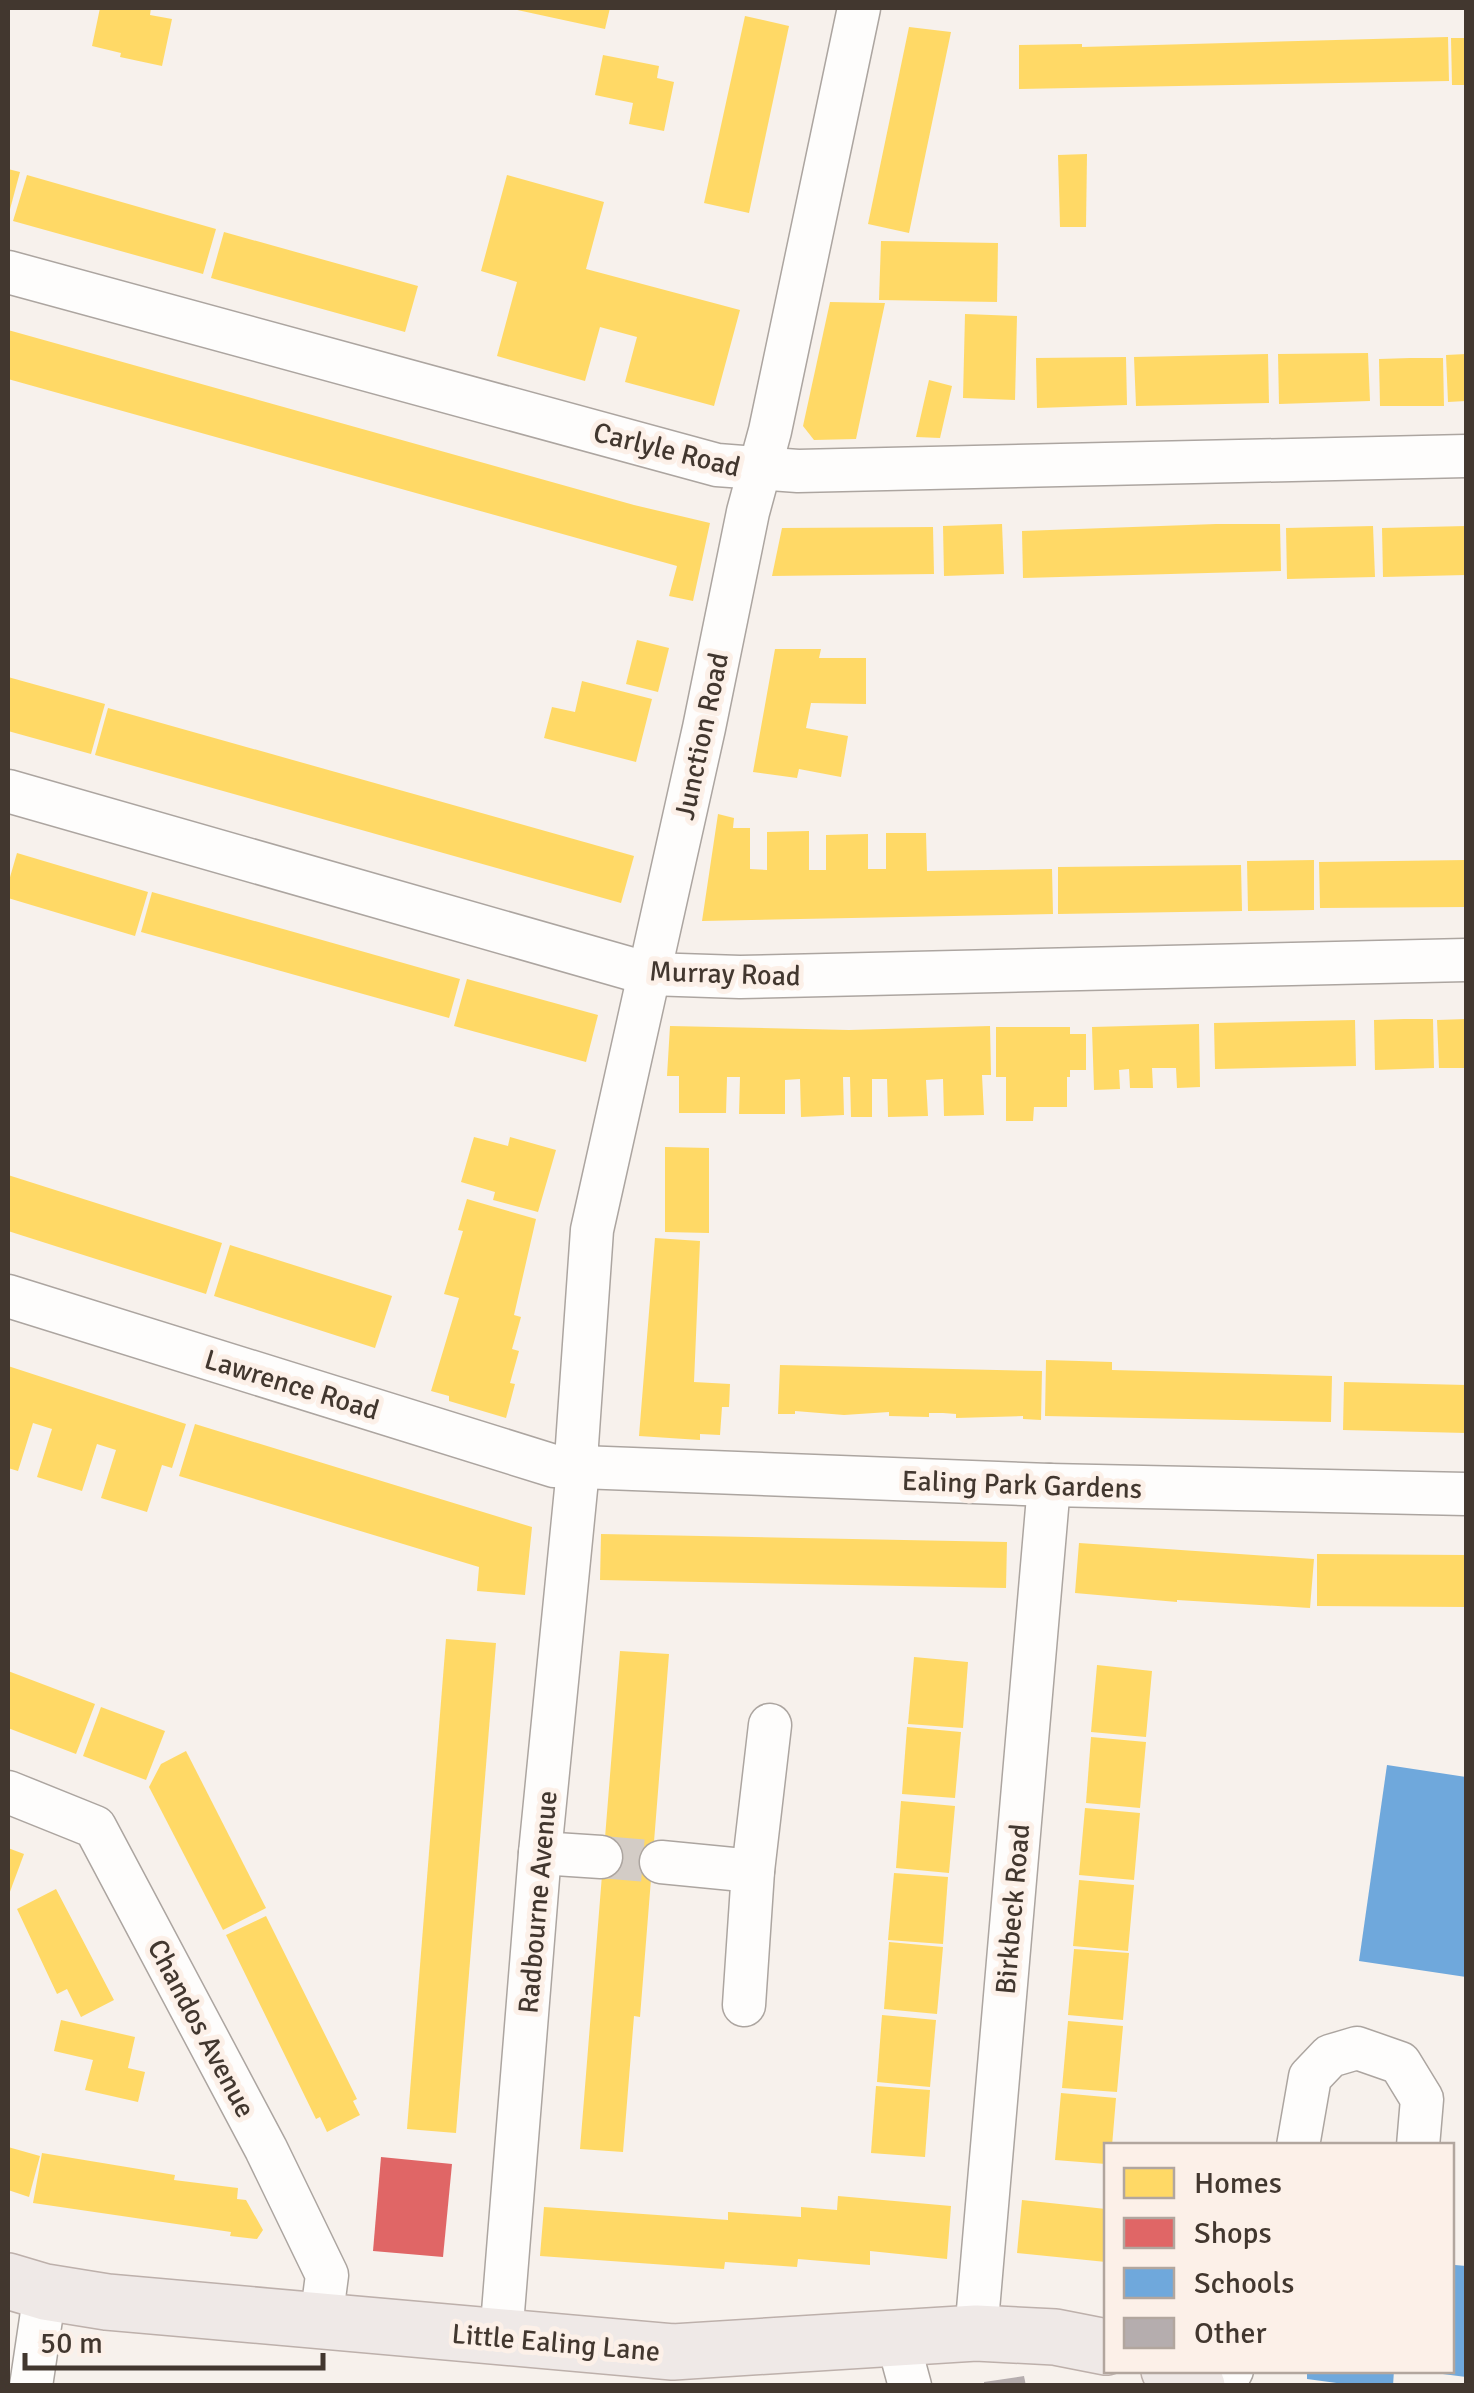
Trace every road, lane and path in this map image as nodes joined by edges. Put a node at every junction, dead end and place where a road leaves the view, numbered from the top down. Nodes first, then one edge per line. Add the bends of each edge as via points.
1 (859, 8) edge
2 (8, 272) edge
3 (1466, 456) edge
4 (760, 470) junction
5 (8, 791) edge
6 (1466, 960) edge
7 (649, 974) junction
8 (8, 1296) edge
9 (578, 1468) junction
10 (1049, 1485) junction
11 (1466, 1494) edge
12 (770, 1724) dead end
13 (8, 1792) edge
14 (540, 1853) junction
15 (601, 1857) tunnel mouth
16 (661, 1862) tunnel mouth
17 (753, 1871) junction
18 (744, 2005) dead end
19 (1299, 2143) edge
20 (1418, 2143) edge
21 (26, 2287) edge
22 (321, 2321) junction
23 (976, 2332) junction
24 (501, 2336) junction
25 (1104, 2347) edge
26 (904, 2362) edge
27 (1218, 2373) edge
28 (1185, 2380) edge
29 (31, 2386) edge

1 - 4 street, Junction Road
2 - 4 street, Carlyle Road via 716,465
3 - 4 street, Carlyle Road
4 - 7 street, Junction Road
5 - 7 street, Murray Road
6 - 7 street, Murray Road
7 - 9 street, Junction Road via 592,1230
8 - 9 street, Lawrence Road via 554,1466
9 - 10 street, Ealing Park Gardens
9 - 14 street, Radbourne Avenue
10 - 11 street, Ealing Park Gardens
10 - 23 street, Birkbeck Road
12 - 17 street
13 - 22 street, Chandos Avenue via 96,1827 327,2275
14 - 15 street
14 - 24 street, Radbourne Avenue
16 - 17 street
17 - 18 street
19 - 20 street via 1310,2077 1330,2056 1358,2048 1400,2064 1422,2098
21 - 22 main road, Little Ealing Lane via 107,2302
21 - 29 street
22 - 24 main road, Little Ealing Lane
23 - 25 main road, Little Ealing Lane
23 - 26 main road, Little Ealing Lane
24 - 26 main road, Little Ealing Lane
27 - 28 street

